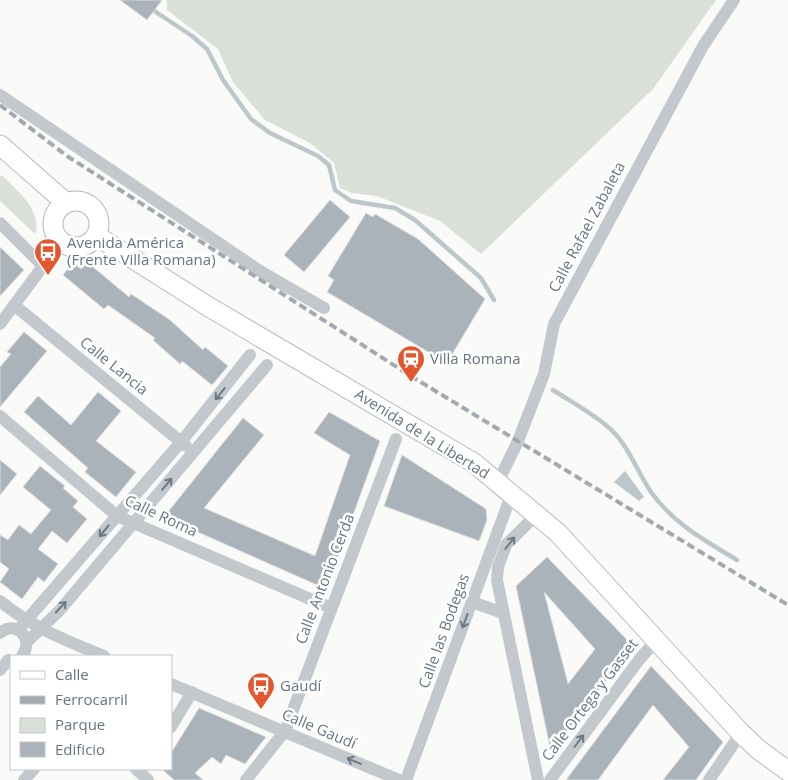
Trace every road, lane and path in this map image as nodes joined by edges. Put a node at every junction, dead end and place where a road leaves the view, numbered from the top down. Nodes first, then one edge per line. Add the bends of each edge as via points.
1 (734, 0) edge
2 (0, 95) edge
3 (0, 145) edge
4 (66, 203) junction
5 (0, 223) edge
6 (97, 236) junction
7 (61, 242) junction
8 (43, 266) junction
9 (14, 305) junction
10 (324, 308) dead end
11 (0, 324) edge
12 (250, 355) dead end
13 (267, 365) dead end
14 (0, 416) edge
15 (396, 439) dead end
16 (181, 442) junction
17 (193, 453) junction
18 (505, 487) junction
19 (537, 514) junction
20 (117, 516) junction
21 (134, 523) junction
22 (490, 553) junction
23 (496, 580) junction
24 (0, 601) edge
25 (472, 602) junction
26 (331, 608) junction
27 (503, 613) junction
28 (22, 626) junction
29 (40, 629) junction
30 (0, 633) edge
31 (656, 639) junction
32 (27, 642) junction
33 (23, 655) edge
34 (102, 655) edge
35 (172, 684) edge
36 (192, 692) junction
37 (172, 725) edge
38 (285, 731) junction
39 (741, 733) junction
40 (33, 770) edge
41 (788, 771) edge
42 (24, 780) edge
43 (246, 780) edge
44 (399, 780) edge
45 (406, 780) edge
46 (538, 780) edge
47 (550, 780) edge
48 (709, 780) edge

1 - 18 street, Calle Rafael Zabaleta via 703,46 554,324 544,374 518,441
2 - 10 street via 260,271
3 - 4 main road
4 - 6 main road via 80,201 93,208 100,221
4 - 7 main road via 54,219 54,233
5 - 8 street
6 - 7 main road via 80,248
6 - 18 main road, Avenida de la Libertad via 209,307 474,463
7 - 8 street
8 - 9 street
9 - 11 street
9 - 16 street, Calle Lancia
12 -> 16 street
13 - 17 street
14 - 20 street, Calle Roma
15 - 26 street, Calle Antonio Cerda
16 - 17 street, Calle Lancia
16 - 20 street
21 -> 17 street
18 - 19 main road, Avenida de la Libertad
18 - 22 street, Calle las Bodegas
23 -> 19 street via 506,545
19 - 31 main road, Avenida de la Libertad
20 - 21 street, Calle Roma
20 -> 28 street
21 - 26 street, Calle Roma
29 -> 21 street
22 - 23 street
22 - 25 street, Calle las Bodegas
23 - 27 street
24 - 28 street
25 - 27 street
25 -> 45 street, Calle las Bodegas
26 - 38 street, Calle Antonio Cerda
27 - 46 street
28 - 29 street
28 - 30 street
28 - 32 street
29 - 32 street
29 - 34 street
31 - 39 main road, Avenida de la Libertad
47 -> 31 street, Calle Ortega y Gasset
32 - 33 street
35 - 36 street, Calle Gaudí
36 - 37 street
36 - 38 street, Calle Gaudí
38 - 43 street, Calle Antonio Cerda
44 -> 38 street, Calle Gaudí
39 - 41 main road, Avenida de la Libertad
39 - 48 street
40 - 42 street

